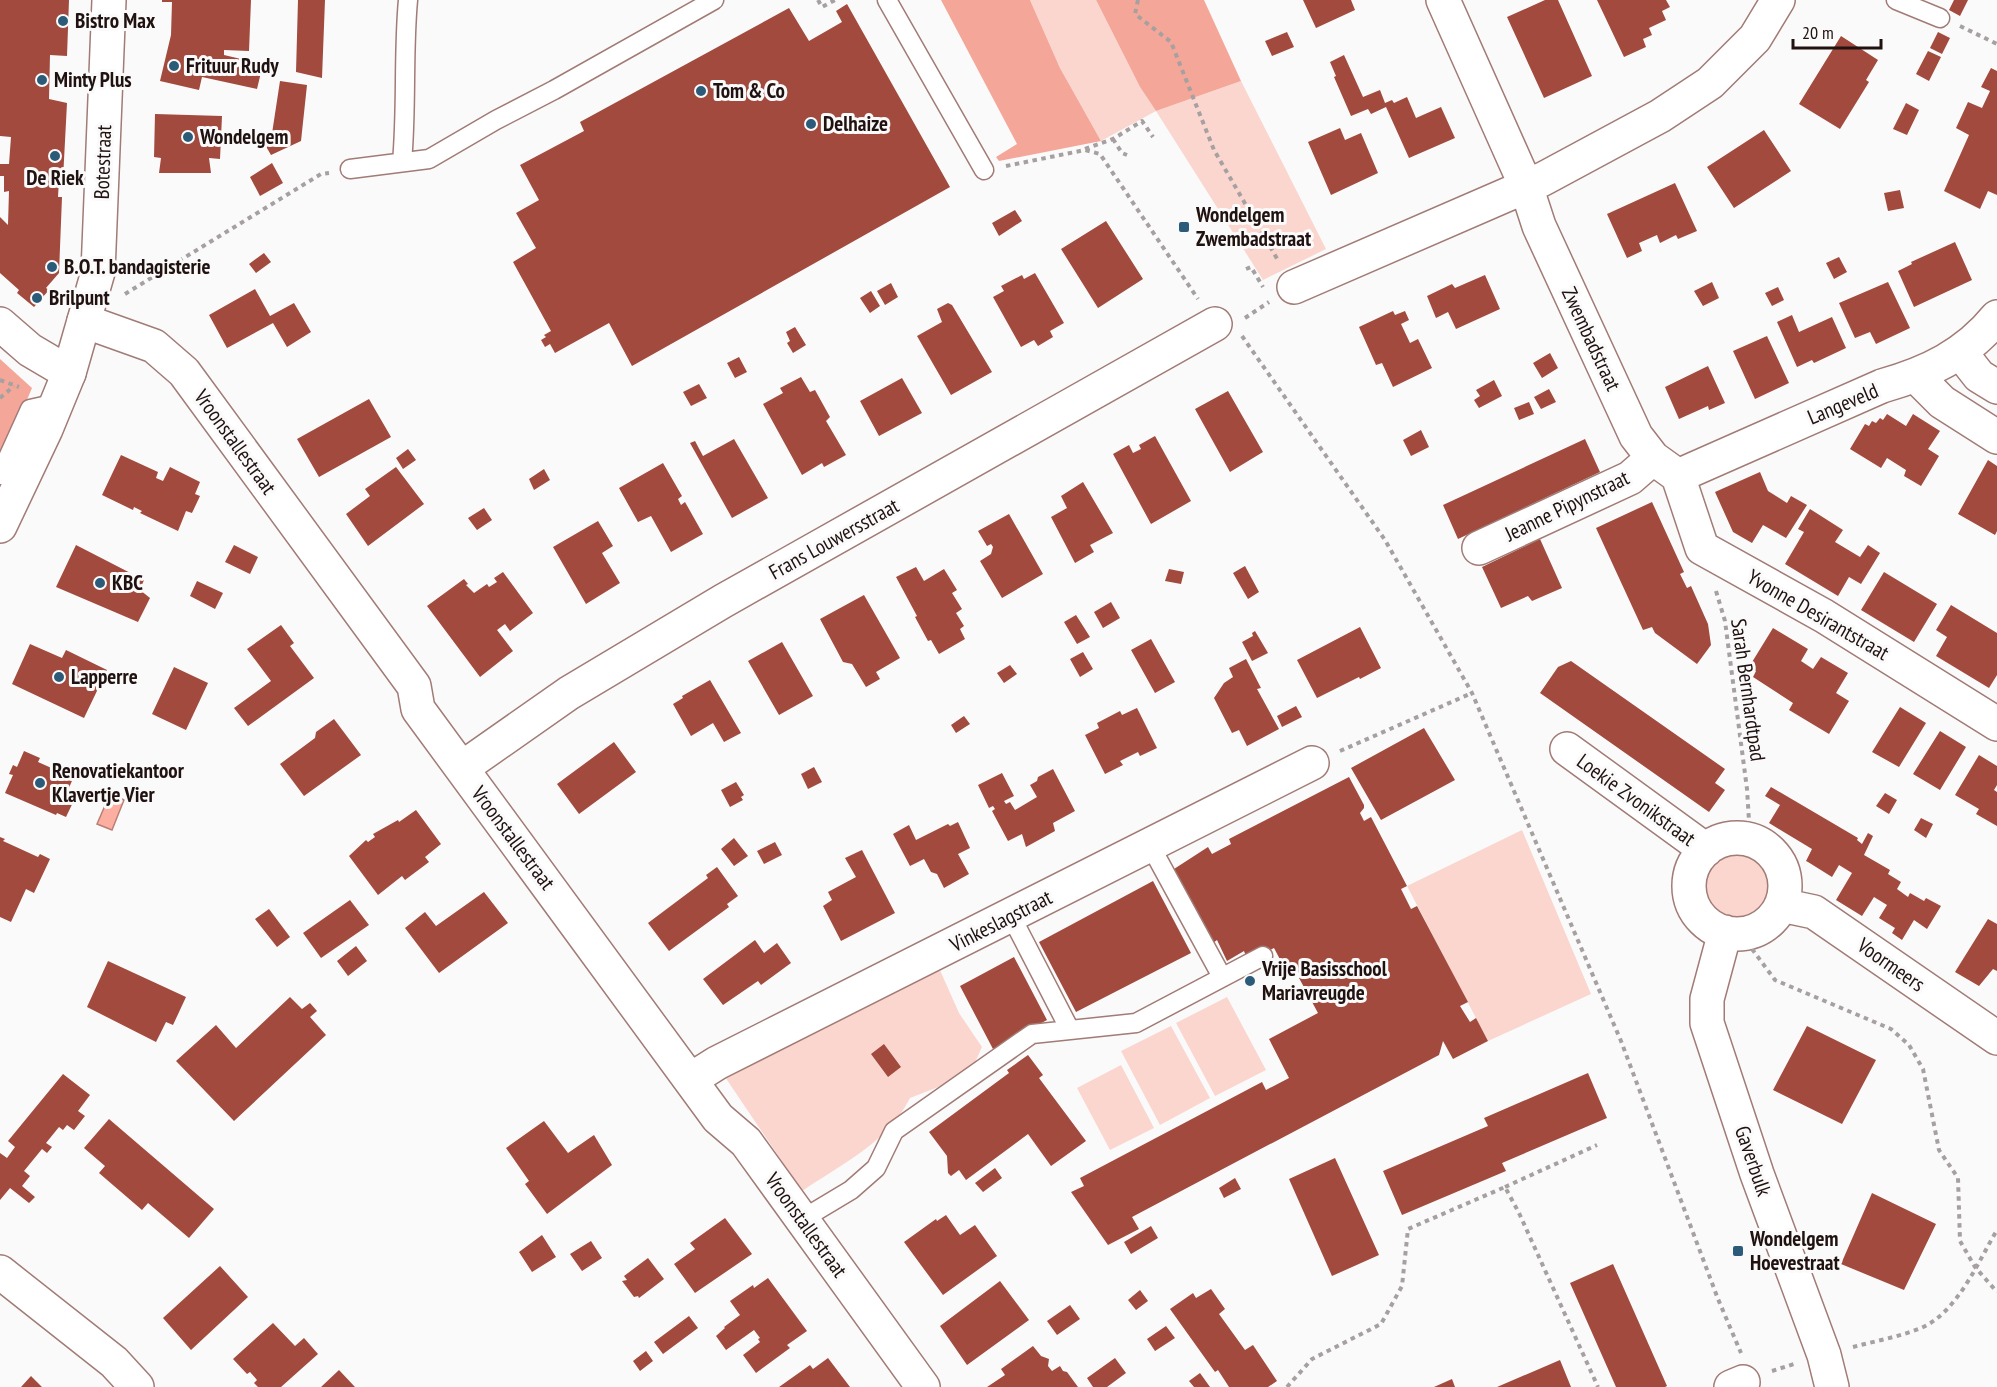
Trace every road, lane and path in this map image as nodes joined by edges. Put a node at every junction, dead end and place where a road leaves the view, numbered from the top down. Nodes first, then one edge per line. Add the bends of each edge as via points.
1 (109, 0) edge
2 (408, 0) edge
3 (714, 0) edge
4 (818, 0) edge
5 (835, 0) edge
6 (887, 0) edge
7 (1138, 0) edge
8 (1443, 0) edge
9 (1778, 0) edge
10 (1896, 0) edge
11 (1940, 18) joint
12 (1997, 44) edge
13 (1153, 137) dead end
14 (1113, 139) junction
15 (1085, 150) junction
16 (1127, 155) dead end
17 (402, 162) junction
18 (350, 170) joint
19 (984, 170) joint
20 (1526, 186) junction
21 (1246, 269) dead end
22 (1283, 294) junction
23 (1997, 317) edge
24 (84, 321) junction
25 (0, 324) edge
26 (1221, 326) junction
27 (1961, 353) junction
28 (69, 373) junction
29 (1916, 376) junction
30 (15, 385) dead end
31 (1997, 387) edge
32 (0, 398) edge
33 (1997, 437) edge
34 (1666, 467) junction
35 (3, 498) edge
36 (1479, 548) dead end
37 (1702, 548) junction
38 (1472, 693) junction
39 (1997, 724) edge
40 (1567, 749) dead end
41 (1312, 763) joint
42 (462, 768) junction
43 (1743, 838) junction
44 (1150, 845) junction
45 (1706, 850) junction
46 (1781, 905) junction
47 (1011, 916) junction
48 (1733, 932) junction
49 (1263, 956) dead end
50 (1222, 977) junction
51 (1070, 1030) junction
52 (1997, 1038) edge
53 (690, 1080) junction
54 (1597, 1145) dead end
55 (1506, 1187) junction
56 (801, 1220) junction
57 (1997, 1230) edge
58 (1975, 1267) junction
59 (0, 1272) edge
60 (1997, 1292) edge
61 (1788, 1355) dead end
62 (1824, 1355) junction
63 (1791, 1364) junction
64 (1742, 1382) edge
65 (137, 1387) edge
66 (923, 1387) edge
67 (1287, 1387) edge
68 (1598, 1387) edge
69 (1832, 1387) edge

1 - 24 street, Botestraat via 100,255
2 - 17 lane
3 - 17 lane via 429,159
4 - 5 path via 822,7
6 - 19 lane
7 - 22 path via 1135,14 1171,42 1214,150
8 - 20 street, Zwembadstraat
9 - 20 street via 1755,38 1710,83 1660,116
10 - 11 lane
11 - 12 path
13 - 14 path via 1143,121
14 - 15 path
14 - 16 path
15 - 19 path
15 - 26 path via 1101,154
17 - 18 lane
18 - 24 path via 321,174
20 - 22 street
20 - 34 street, Zwembadstraat via 1539,226 1636,436
21 - 22 path via 1251,267
22 - 26 path
23 - 27 street, Langeveld
24 - 28 street, Botestraat
24 - 42 street, Vroonstallestraat via 154,346 184,372 414,686 418,708
25 - 28 street via 30,350
26 - 38 path via 1244,337 1385,540
26 - 42 street, Frans Louwersstraat via 723,601 569,693
27 - 29 street, Langeveld
27 - 31 street via 1979,376
28 - 35 street, Botestraat via 57,403
29 - 33 street via 1942,402
29 - 34 street, Langeveld
30 - 32 path
34 - 36 street, Jeanne Pipynstraat via 1630,478
34 - 37 street
37 - 39 street, Yvonne Desirantstraat via 1824,616
37 - 43 path, Sarah Bernhardtpad via 1725,621 1732,668 1747,789 1749,820
38 - 41 path
38 - 64 path via 1621,1041 1718,1299
40 - 45 street, Loekie Zvonikstraat
41 - 44 street, Vinkeslagstraat
42 - 53 street, Vroonstallestraat
43 - 45 street via 1723,840
43 - 46 street via 1767,849 1779,862 1785,879
44 - 47 street, Vinkeslagstraat
44 - 50 lane
45 - 48 street via 1692,871 1691,897 1704,919
46 - 48 street via 1765,924 1750,932
46 - 52 street, Voormeers via 1814,912
47 - 51 lane
47 - 53 street, Vinkeslagstraat
48 - 58 path via 1775,981 1891,1029 1909,1045 1923,1069 1939,1150 1958,1178 1960,1241
48 - 62 street, Gaverbulk via 1707,999 1707,1023 1757,1174
49 - 50 lane
50 - 51 lane via 1136,1023
51 - 56 lane via 1032,1034 1013,1046 894,1131 876,1168 851,1190
53 - 56 street, Vroonstallestraat via 718,1118 746,1142
54 - 55 path
55 - 67 path via 1408,1229 1402,1286 1381,1324 1312,1359
55 - 68 path
56 - 66 street, Vroonstallestraat
57 - 58 path
58 - 60 path
58 - 62 path via 1942,1315 1922,1328
59 - 65 street via 114,1362
61 - 63 path
62 - 63 path
62 - 69 street, Gaverbulk
63 - 64 path

